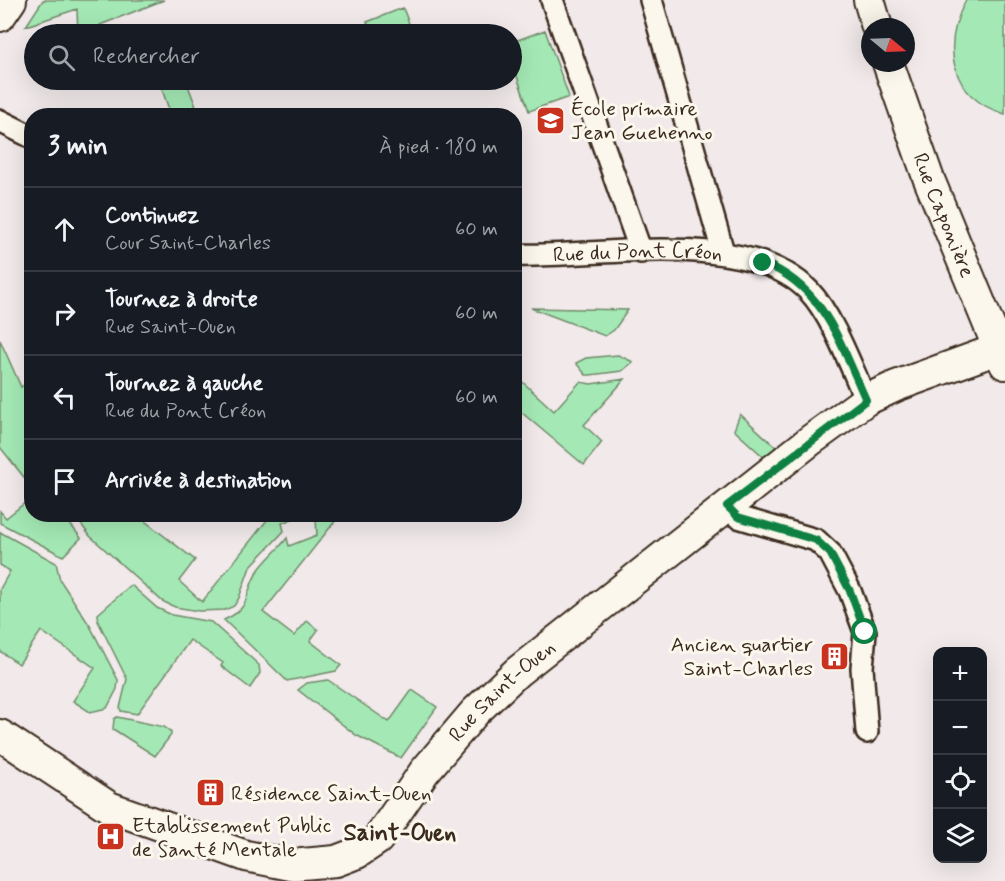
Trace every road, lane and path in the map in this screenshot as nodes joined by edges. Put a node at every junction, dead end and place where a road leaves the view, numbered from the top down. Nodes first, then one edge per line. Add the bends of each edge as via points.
1 (11, 0) edge
2 (552, 0) edge
3 (651, 0) edge
4 (869, 0) edge
5 (0, 16) edge
6 (874, 18) edge
7 (891, 72) edge
8 (0, 121) edge
9 (24, 133) edge
10 (641, 252) junction
11 (723, 252) junction
12 (522, 255) edge
13 (1002, 356) edge
14 (866, 400) junction
15 (727, 506) junction
16 (867, 732) dead end
17 (0, 735) edge

1 - 5 street
2 - 10 street
3 - 11 street
4 - 6 street
7 - 13 street, Rue Caponière via 928,177
8 - 9 street
10 - 11 street, Rue du Pont Créon
10 - 12 street, Rue du Pont Créon
11 - 14 street, Rue du Pont Créon via 781,270 811,293 836,335
13 - 14 street, Rue Saint-Ouen via 896,386
14 - 15 street, Rue Saint-Ouen
15 - 16 street via 738,517 816,540 830,553 865,632 862,668
15 - 17 street, Rue Saint-Ouen via 517,672 438,755 378,839 336,861 291,865 246,856 109,807

